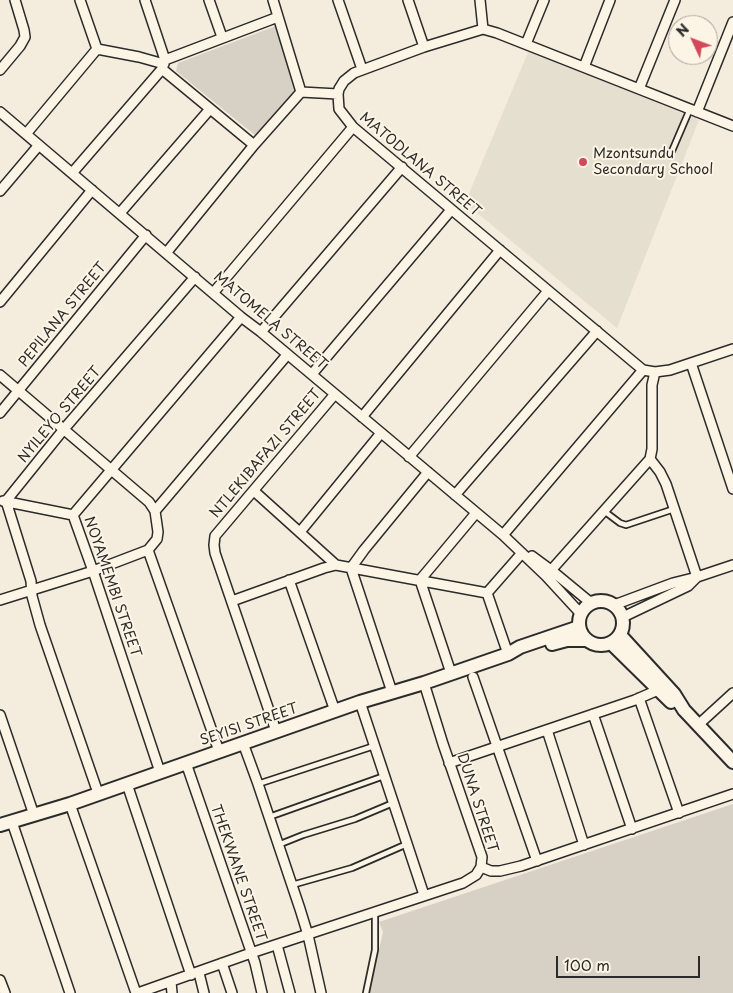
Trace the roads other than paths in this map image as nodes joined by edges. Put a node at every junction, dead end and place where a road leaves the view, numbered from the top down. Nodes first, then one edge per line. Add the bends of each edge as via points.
1 (15, 0) edge
2 (80, 0) edge
3 (145, 0) edge
4 (209, 0) edge
5 (272, 0) edge
6 (338, 0) edge
7 (408, 0) edge
8 (480, 0) edge
9 (544, 0) edge
10 (610, 0) edge
11 (675, 0) edge
12 (278, 17) junction
13 (733, 22) edge
14 (483, 30) junction
15 (222, 37) junction
16 (526, 44) junction
17 (424, 47) junction
18 (97, 49) junction
19 (164, 64) junction
20 (584, 67) junction
21 (0, 70) edge
22 (362, 70) junction
23 (639, 89) junction
24 (301, 92) junction
25 (338, 94) junction
26 (210, 109) junction
27 (694, 111) junction
28 (0, 112) edge
29 (733, 126) edge
30 (353, 127) junction
31 (26, 134) junction
32 (39, 144) junction
33 (254, 145) junction
34 (672, 151) dead end
35 (402, 168) junction
36 (72, 172) junction
37 (92, 190) junction
38 (0, 191) edge
39 (451, 210) junction
40 (120, 213) junction
41 (146, 235) junction
42 (500, 250) junction
43 (167, 252) junction
44 (195, 276) junction
45 (548, 291) junction
46 (214, 292) junction
47 (0, 302) edge
48 (241, 317) junction
49 (597, 331) junction
50 (261, 332) junction
51 (733, 349) edge
52 (288, 354) junction
53 (691, 363) junction
54 (643, 370) junction
55 (655, 372) junction
56 (312, 374) junction
57 (0, 375) edge
58 (19, 391) junction
59 (335, 394) junction
60 (0, 413) edge
61 (362, 417) junction
62 (64, 429) junction
63 (381, 433) junction
64 (409, 457) junction
65 (650, 460) junction
66 (111, 470) junction
67 (428, 472) junction
68 (733, 489) edge
69 (254, 491) junction
70 (455, 495) junction
71 (3, 501) edge
72 (674, 509) junction
73 (155, 511) junction
74 (604, 511) junction
75 (476, 513) junction
76 (73, 515) junction
77 (300, 532) junction
78 (503, 535) junction
79 (148, 550) junction
80 (522, 553) junction
81 (336, 565) junction
82 (733, 565) edge
83 (351, 568) junction
84 (93, 571) junction
85 (549, 573) junction
86 (697, 577) junction
87 (289, 580) junction
88 (420, 580) junction
89 (32, 589) junction
90 (490, 590) junction
91 (0, 600) edge
92 (232, 602) junction
93 (591, 603) junction
94 (614, 605) junction
95 (581, 614) junction
96 (623, 617) junction
97 (579, 627) junction
98 (616, 639) junction
99 (586, 640) junction
100 (508, 654) junction
101 (451, 674) junction
102 (473, 677) dead end
103 (424, 683) junction
104 (658, 690) junction
105 (392, 692) junction
106 (733, 693) edge
107 (639, 698) junction
108 (360, 702) junction
109 (684, 710) junction
110 (335, 711) junction
111 (0, 714) edge
112 (593, 714) junction
113 (698, 725) junction
114 (547, 730) junction
115 (276, 731) junction
116 (243, 743) junction
117 (374, 746) junction
118 (497, 746) junction
119 (219, 751) junction
120 (733, 762) edge
121 (186, 763) junction
122 (449, 763) junction
123 (160, 772) junction
124 (384, 776) junction
125 (127, 784) junction
126 (258, 784) junction
127 (98, 793) junction
128 (733, 794) edge
129 (393, 803) junction
130 (70, 804) junction
131 (679, 813) junction
132 (34, 815) junction
133 (269, 817) junction
134 (6, 824) edge
135 (632, 829) junction
136 (407, 844) junction
137 (278, 845) junction
138 (584, 845) junction
139 (536, 861) junction
140 (481, 867) junction
141 (292, 885) junction
142 (424, 895) junction
143 (375, 913) junction
144 (308, 935) junction
145 (278, 945) junction
146 (252, 953) junction
147 (222, 963) junction
148 (195, 974) junction
149 (0, 980) edge
150 (171, 982) junction
151 (5, 993) edge
152 (70, 993) edge
153 (137, 993) edge
154 (172, 993) edge
155 (204, 993) edge
156 (232, 993) edge
157 (262, 993) edge
158 (290, 993) edge
159 (321, 993) edge
160 (366, 993) edge

1 - 21 street via 24,38
2 - 18 street
3 - 19 street
4 - 15 street
5 - 12 street
6 - 22 street
7 - 17 street
8 - 14 street
9 - 16 street
10 - 20 street
11 - 23 street
12 - 15 street
12 - 24 street
13 - 27 street
14 - 16 street
14 - 17 street
15 - 19 street
16 - 20 street
17 - 22 street
18 - 19 street
18 - 31 street
19 - 26 street
19 - 36 street
20 - 23 street
22 - 25 street via 344,80
23 - 27 street
24 - 25 street
24 - 33 street
25 - 30 street, MATODLANA STREET via 338,109
26 - 33 street
26 - 40 street
27 - 29 street
27 - 34 lane
28 - 31 street, MATOMELA STREET
30 - 35 street, MATODLANA STREET
30 - 46 street
31 - 32 street, MATOMELA STREET
32 - 36 street, MATOMELA STREET
32 - 38 street
33 - 43 street
35 - 39 street, MATODLANA STREET
35 - 50 street
36 - 37 street, MATOMELA STREET
37 - 40 street, MATOMELA STREET
37 - 47 street
39 - 42 street, MATODLANA STREET
39 - 56 street
40 - 41 street, MATOMELA STREET
41 - 43 street, MATOMELA STREET
41 - 58 street, PEPILANA STREET
42 - 45 street, MATODLANA STREET
42 - 61 street
43 - 44 street, MATOMELA STREET
44 - 46 street, MATOMELA STREET
44 - 62 street, NYILEYO STREET
45 - 49 street, MATODLANA STREET
45 - 64 street
46 - 48 street, MATOMELA STREET
48 - 50 street, MATOMELA STREET
48 - 66 street, NOYAMEMBI STREET
49 - 54 street, MATODLANA STREET
49 - 70 street
50 - 52 street, MATOMELA STREET
51 - 53 street
52 - 56 street, MATOMELA STREET
52 - 73 street
53 - 55 street
53 - 68 street
54 - 55 street
54 - 78 street
55 - 65 street
56 - 59 street, MATOMELA STREET
57 - 58 street
58 - 60 street, PEPILANA STREET
58 - 62 street
59 - 61 street, MATOMELA STREET
59 - 69 street, NTLEKIBAFAZI STREET
61 - 63 street, MATOMELA STREET
62 - 66 street
62 - 71 street, NYILEYO STREET
63 - 64 street, MATOMELA STREET
63 - 77 street
64 - 67 street, MATOMELA STREET
65 - 72 street via 663,477
65 - 74 street
66 - 73 street
66 - 76 street, NOYAMEMBI STREET
67 - 70 street, MATOMELA STREET
67 - 83 street
69 - 77 street
69 - 92 street, NTLEKIBAFAZI STREET via 215,536 215,553
70 - 75 street, MATOMELA STREET
71 - 76 street
71 - 89 street
72 - 74 lane via 626,525
72 - 86 street
73 - 79 street via 157,539
74 - 85 street
75 - 78 street, MATOMELA STREET
75 - 88 street
76 - 84 street, NOYAMEMBI STREET
77 - 81 street
78 - 80 street, MATOMELA STREET
79 - 84 street
79 - 119 street
80 - 85 street, MATOMELA STREET via 530,555
80 - 90 street
81 - 83 street
81 - 87 street
82 - 86 street
83 - 88 street
83 - 105 street
84 - 89 street
84 - 123 street, NOYAMEMBI STREET
85 - 93 street, MATOMELA STREET
85 - 95 street, MATOMELA STREET
86 - 94 street
86 - 96 street via 688,586
87 - 92 street
87 - 110 street
88 - 90 street
88 - 101 street
89 - 91 street
89 - 127 street via 40,625
90 - 100 street
92 - 115 street, NTLEKIBAFAZI STREET
93 - 94 street via 600,601
93 - 95 street
94 - 96 street
95 - 97 street
96 - 98 street via 624,624
97 - 99 street
97 - 100 street, SEYISI STREET
98 - 99 street via 598,645
98 - 104 street
98 - 109 street via 674,694
99 - 100 street, SEYISI STREET via 567,640 520,654
100 - 101 street, SEYISI STREET
101 - 103 street, SEYISI STREET
102 - 118 street
103 - 105 street, SEYISI STREET
103 - 122 street, DUNA STREET
104 - 107 street
104 - 109 street
105 - 108 street, SEYISI STREET
106 - 113 street
107 - 112 street
107 - 131 street
108 - 110 street, SEYISI STREET
108 - 117 street
109 - 113 street
110 - 115 street, SEYISI STREET
111 - 132 street
112 - 114 street
112 - 135 street
113 - 120 street
114 - 118 street
114 - 138 street
115 - 116 street, SEYISI STREET
116 - 119 street, SEYISI STREET
116 - 126 street
117 - 124 street
117 - 126 lane
118 - 122 street
118 - 139 street
119 - 121 street, SEYISI STREET
121 - 123 street, SEYISI STREET
121 - 146 street, THEKWANE STREET
122 - 140 street, DUNA STREET via 482,856
123 - 125 street, SEYISI STREET
124 - 129 street
124 - 133 lane
125 - 127 street, SEYISI STREET
125 - 148 street
126 - 133 street
127 - 130 street, SEYISI STREET
128 - 131 street
129 - 136 street
129 - 137 lane
130 - 132 street, SEYISI STREET
130 - 153 street
131 - 135 street
132 - 134 street, SEYISI STREET
133 - 137 street
134 - 152 street
135 - 138 street
136 - 141 lane via 352,868
136 - 142 street
137 - 141 street
138 - 139 street
139 - 140 street via 500,871
140 - 142 street, DUNA STREET via 476,875 463,883
141 - 144 street
142 - 143 street, DUNA STREET
143 - 144 street, DUNA STREET
143 - 160 lane via 375,950
144 - 145 street, DUNA STREET
144 - 159 street
145 - 146 street, DUNA STREET
145 - 158 street
146 - 147 street, DUNA STREET
146 - 157 street, THEKWANE STREET
147 - 148 street, DUNA STREET
147 - 156 street
148 - 150 street, DUNA STREET
148 - 155 street
149 - 151 street
150 - 153 street, DUNA STREET
150 - 154 street

